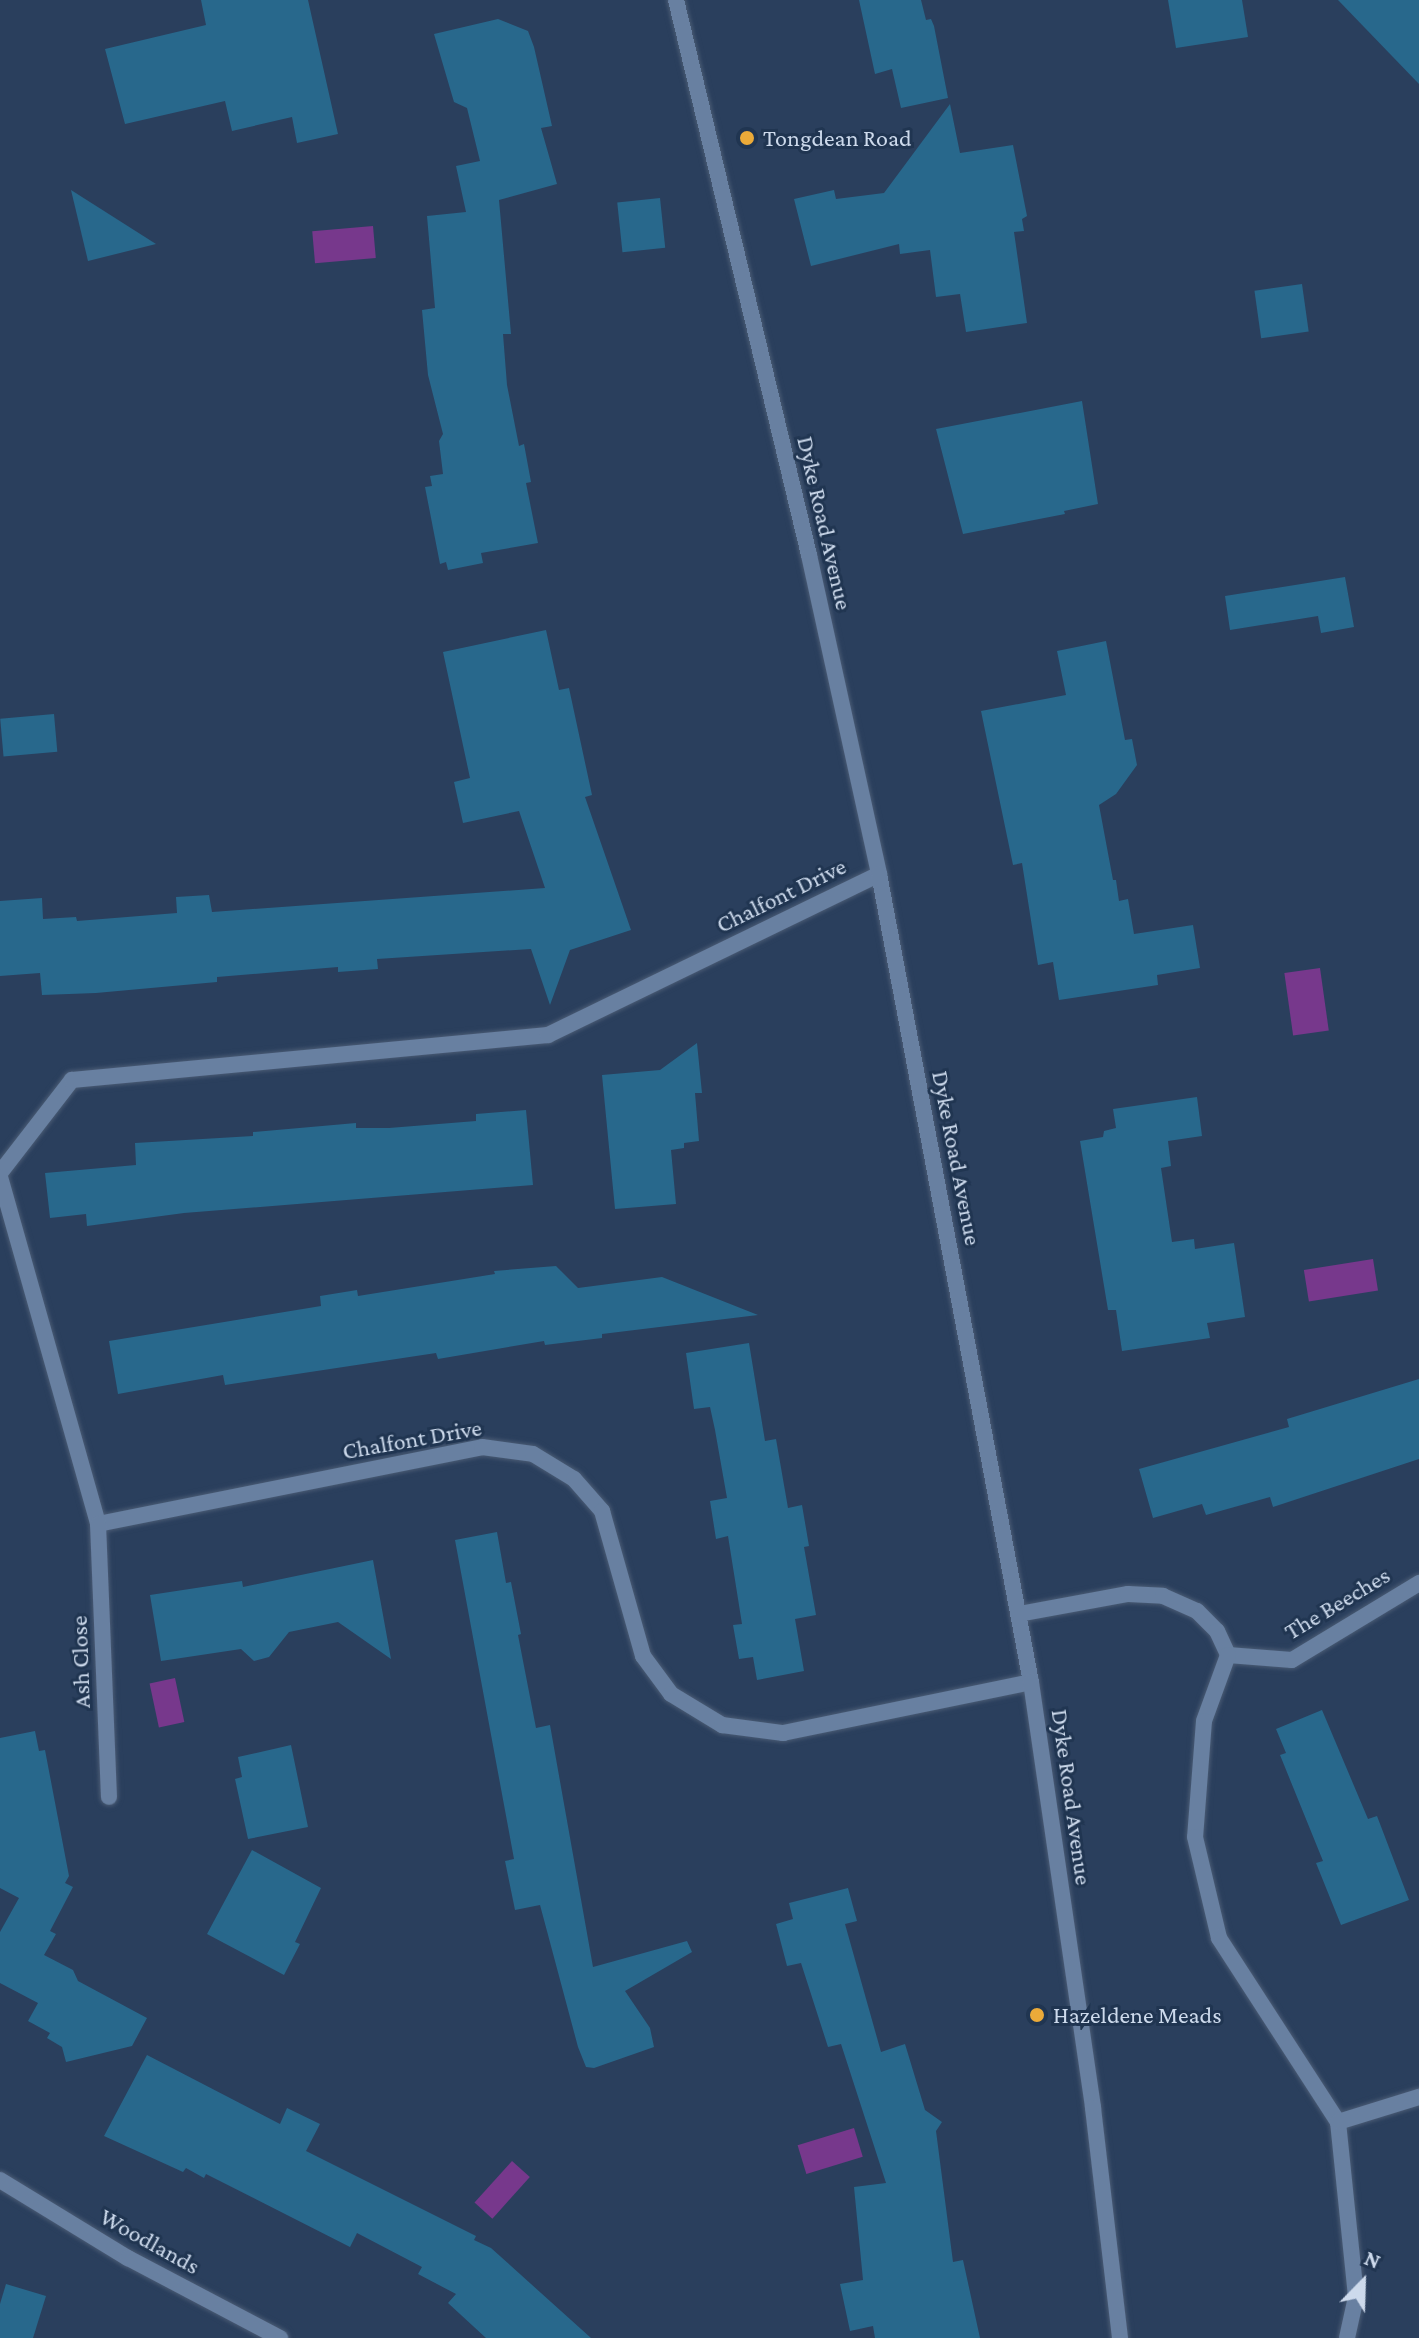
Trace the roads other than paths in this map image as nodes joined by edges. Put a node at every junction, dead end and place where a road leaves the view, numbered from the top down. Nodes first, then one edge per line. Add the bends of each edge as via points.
1 (676, 0) edge
2 (879, 874) junction
3 (0, 1175) edge
4 (98, 1524) junction
5 (1419, 1583) edge
6 (1019, 1614) junction
7 (1228, 1655) junction
8 (1031, 1682) junction
9 (109, 1797) dead end
10 (1419, 2097) edge
11 (1338, 2122) junction
12 (0, 2180) edge
13 (280, 2338) edge
14 (1120, 2338) edge
15 (1347, 2338) edge

1 - 2 street, Dyke Road Avenue
2 - 3 street, Chalfont Drive via 548,1035 72,1080
2 - 6 street, Dyke Road Avenue
3 - 4 street, Chalfont Drive
4 - 8 street, Chalfont Drive via 482,1447 533,1454 574,1479 602,1511 643,1656 671,1694 722,1725 783,1733
4 - 9 street, Ash Close
5 - 7 street, The Beeches via 1292,1660
6 - 7 street via 1128,1594 1163,1596 1197,1611 1217,1631
6 - 8 street, Dyke Road Avenue
7 - 11 street via 1204,1721 1195,1837 1219,1938
8 - 14 street, Dyke Road Avenue via 1093,2108
10 - 11 street
11 - 15 street via 1356,2297
12 - 13 street, Woodlands via 128,2258

